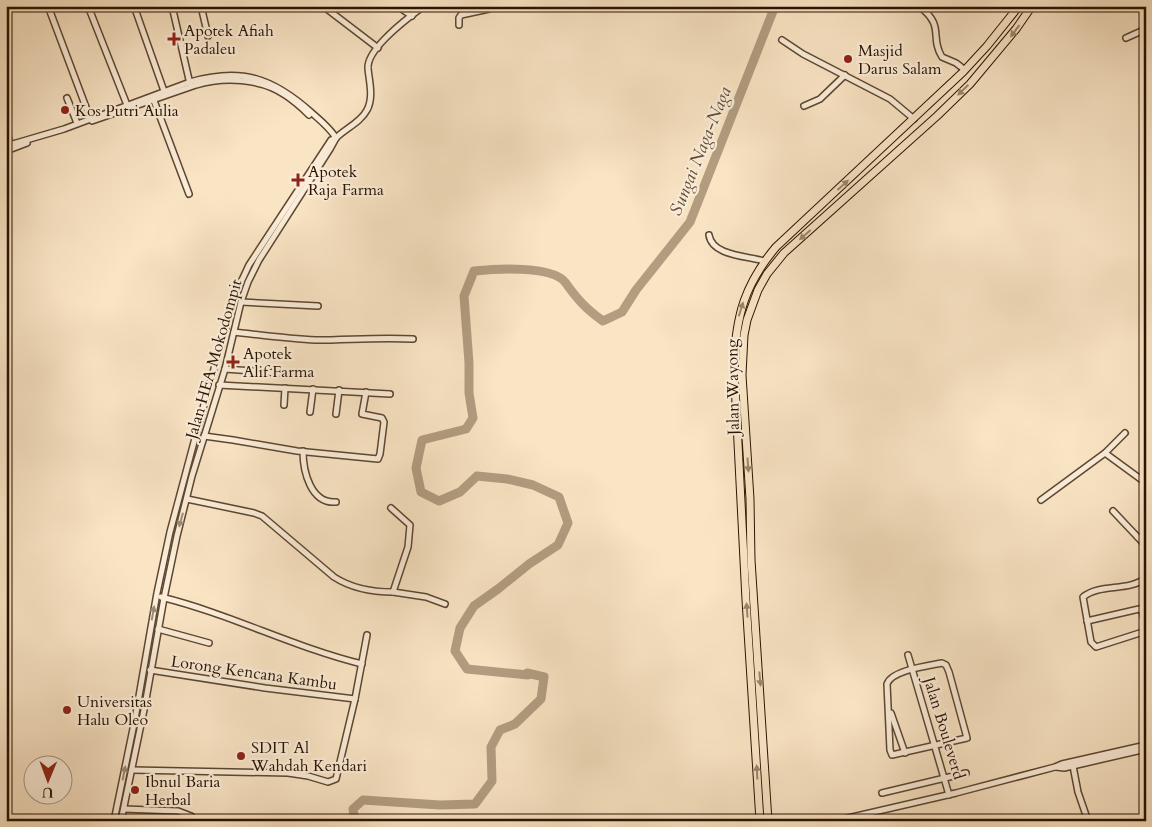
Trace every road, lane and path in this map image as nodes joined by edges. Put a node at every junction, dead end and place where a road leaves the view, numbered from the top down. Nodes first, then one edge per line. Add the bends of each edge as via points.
1 (48, 6) edge
2 (88, 6) edge
3 (134, 6) edge
4 (172, 6) edge
5 (201, 6) edge
6 (275, 6) edge
7 (280, 6) edge
8 (323, 6) edge
9 (397, 6) edge
10 (424, 6) edge
11 (490, 6) edge
12 (918, 6) edge
13 (1019, 6) edge
14 (1032, 6) edge
15 (412, 16) junction
16 (459, 25) dead end
17 (1146, 29) edge
18 (208, 36) dead end
19 (1126, 38) dead end
20 (782, 40) dead end
21 (987, 46) junction
22 (378, 48) junction
23 (996, 54) junction
24 (966, 70) junction
25 (845, 75) junction
26 (190, 85) junction
27 (164, 91) junction
28 (67, 98) dead end
29 (153, 98) junction
30 (127, 105) junction
31 (804, 106) dead end
32 (90, 118) junction
33 (914, 118) junction
34 (77, 123) junction
35 (70, 127) junction
36 (64, 130) junction
37 (6, 131) edge
38 (336, 138) junction
39 (8, 146) edge
40 (6, 151) edge
41 (189, 194) dead end
42 (709, 235) dead end
43 (764, 261) junction
44 (241, 302) junction
45 (318, 306) dead end
46 (234, 332) junction
47 (413, 339) dead end
48 (224, 369) junction
49 (292, 374) dead end
50 (220, 385) junction
51 (285, 388) junction
52 (313, 389) junction
53 (339, 390) junction
54 (366, 392) junction
55 (390, 394) dead end
56 (284, 404) dead end
57 (310, 412) dead end
58 (336, 414) dead end
59 (198, 425) junction
60 (207, 427) junction
61 (1125, 433) dead end
62 (204, 436) junction
63 (302, 452) junction
64 (1106, 453) junction
65 (185, 474) junction
66 (192, 476) junction
67 (1146, 484) edge
68 (187, 499) junction
69 (1041, 500) dead end
70 (336, 502) dead end
71 (391, 508) dead end
72 (1113, 511) dead end
73 (1146, 546) edge
74 (1146, 578) edge
75 (393, 592) junction
76 (156, 596) junction
77 (164, 598) junction
78 (445, 604) dead end
79 (1088, 621) junction
80 (158, 629) junction
81 (1146, 630) edge
82 (367, 635) dead end
83 (209, 643) dead end
84 (908, 655) dead end
85 (362, 664) junction
86 (913, 669) junction
87 (150, 670) junction
88 (355, 699) junction
89 (889, 708) junction
90 (131, 737) junction
91 (138, 738) junction
92 (1146, 745) edge
93 (936, 746) junction
94 (1146, 749) edge
95 (905, 753) junction
96 (1073, 766) junction
97 (1055, 767) junction
98 (132, 770) junction
99 (966, 773) dead end
100 (945, 778) junction
101 (882, 793) dead end
102 (951, 794) junction
103 (124, 809) junction
104 (191, 816) dead end
105 (114, 821) edge
106 (121, 821) edge
107 (760, 821) edge
108 (768, 821) edge
109 (835, 821) edge
110 (1088, 821) edge

1 - 32 street
2 - 30 street
3 - 27 street
4 - 26 street
5 - 18 street
6 - 7 street
8 - 22 street
9 - 15 street
10 - 15 street
11 - 16 street via 462,15
12 - 24 street via 934,23 942,57
13 - 21 main road, Jalan Wayong
14 -> 23 main road, Jalan Wayong
15 - 22 street via 389,34
17 - 19 street
20 - 25 street
21 - 23 main road
21 - 24 main road, Jalan Wayong
22 - 38 street via 368,61 368,108
23 -> 108 main road, Jalan Wayong via 936,116 784,253 758,290 747,320 742,375
24 - 33 main road, Jalan Wayong
25 - 31 street via 820,99
25 - 33 street via 890,99
26 - 27 street
26 - 29 street
26 - 38 street via 227,80 271,88 284,94
27 - 29 street
28 - 34 street
29 - 30 street
29 - 35 street
29 - 41 street
30 - 32 street
32 - 34 street
43 -> 33 main road, Jalan Wayong
34 - 35 street
35 - 36 street
36 - 39 street
36 - 40 street
37 - 39 street
38 - 44 street, Jalan HEA Mokodompit via 259,260
38 - 59 street, Jalan HEA Mokodompit via 331,140 249,265 227,322
42 - 43 street via 712,243 726,252
107 -> 43 main road, Jalan Wayong via 734,364 740,311
44 - 45 street
44 - 46 street, Jalan HEA Mokodompit
46 - 47 street via 312,340
46 - 48 street, Jalan HEA Mokodompit
48 - 49 street
48 - 50 street, Jalan HEA Mokodompit
50 - 51 street
50 - 60 street, Jalan HEA Mokodompit
51 - 52 street
51 - 56 street
52 - 53 street
52 - 57 street
53 - 54 street
53 - 58 street
54 - 55 street
54 - 63 street via 362,414 382,418 384,422 378,459
59 - 60 street
59 - 65 street, Jalan HEA Mokodompit
60 - 62 street, Jalan HEA Mokodompit
61 - 64 street
62 - 63 street
62 - 66 street, Jalan HEA Mokodompit
63 - 70 street via 306,474 314,490 323,501
64 - 67 street
64 - 69 street
65 - 66 street
65 - 76 street, Jalan HEA Mokodompit
66 - 68 street, Jalan HEA Mokodompit
68 - 75 street via 262,516 342,582 364,589
68 -> 77 street, Jalan HEA Mokodompit
71 - 75 street via 407,521 410,528 408,547
72 - 73 street
74 - 79 street via 1135,584 1085,595
75 - 78 street via 426,597
76 - 77 street
90 -> 76 street, Jalan HEA Mokodompit
77 - 80 street, Jalan HEA Mokodompit
77 - 85 street
79 - 81 street via 1139,609
79 - 81 street via 1091,642 1096,647
80 - 83 street
80 - 87 street, Jalan HEA Mokodompit
82 - 85 street
84 - 86 street, Jalan Bouleverd
85 - 88 street
86 - 89 street via 896,674 887,684
86 - 93 street, Jalan Bouleverd
86 - 93 street via 946,665 968,737
87 - 88 street, Lorong Kencana Kambu
87 - 91 street, Jalan HEA Mokodompit
88 - 98 street via 338,776 332,782 288,773
89 - 95 street
89 - 95 street via 891,752 895,755
90 - 91 street
105 -> 90 street, Jalan HEA Mokodompit
91 - 98 street, Jalan HEA Mokodompit
92 - 97 street
93 - 95 street
93 - 100 street, Jalan Bouleverd
94 - 96 street
96 - 97 street
96 - 110 street
97 - 102 street
98 - 103 street, Jalan HEA Mokodompit
99 - 100 street
100 - 101 street
100 - 102 street, Jalan Bouleverd
102 - 109 street
103 - 104 street via 178,811
103 - 106 street, Jalan HEA Mokodompit

